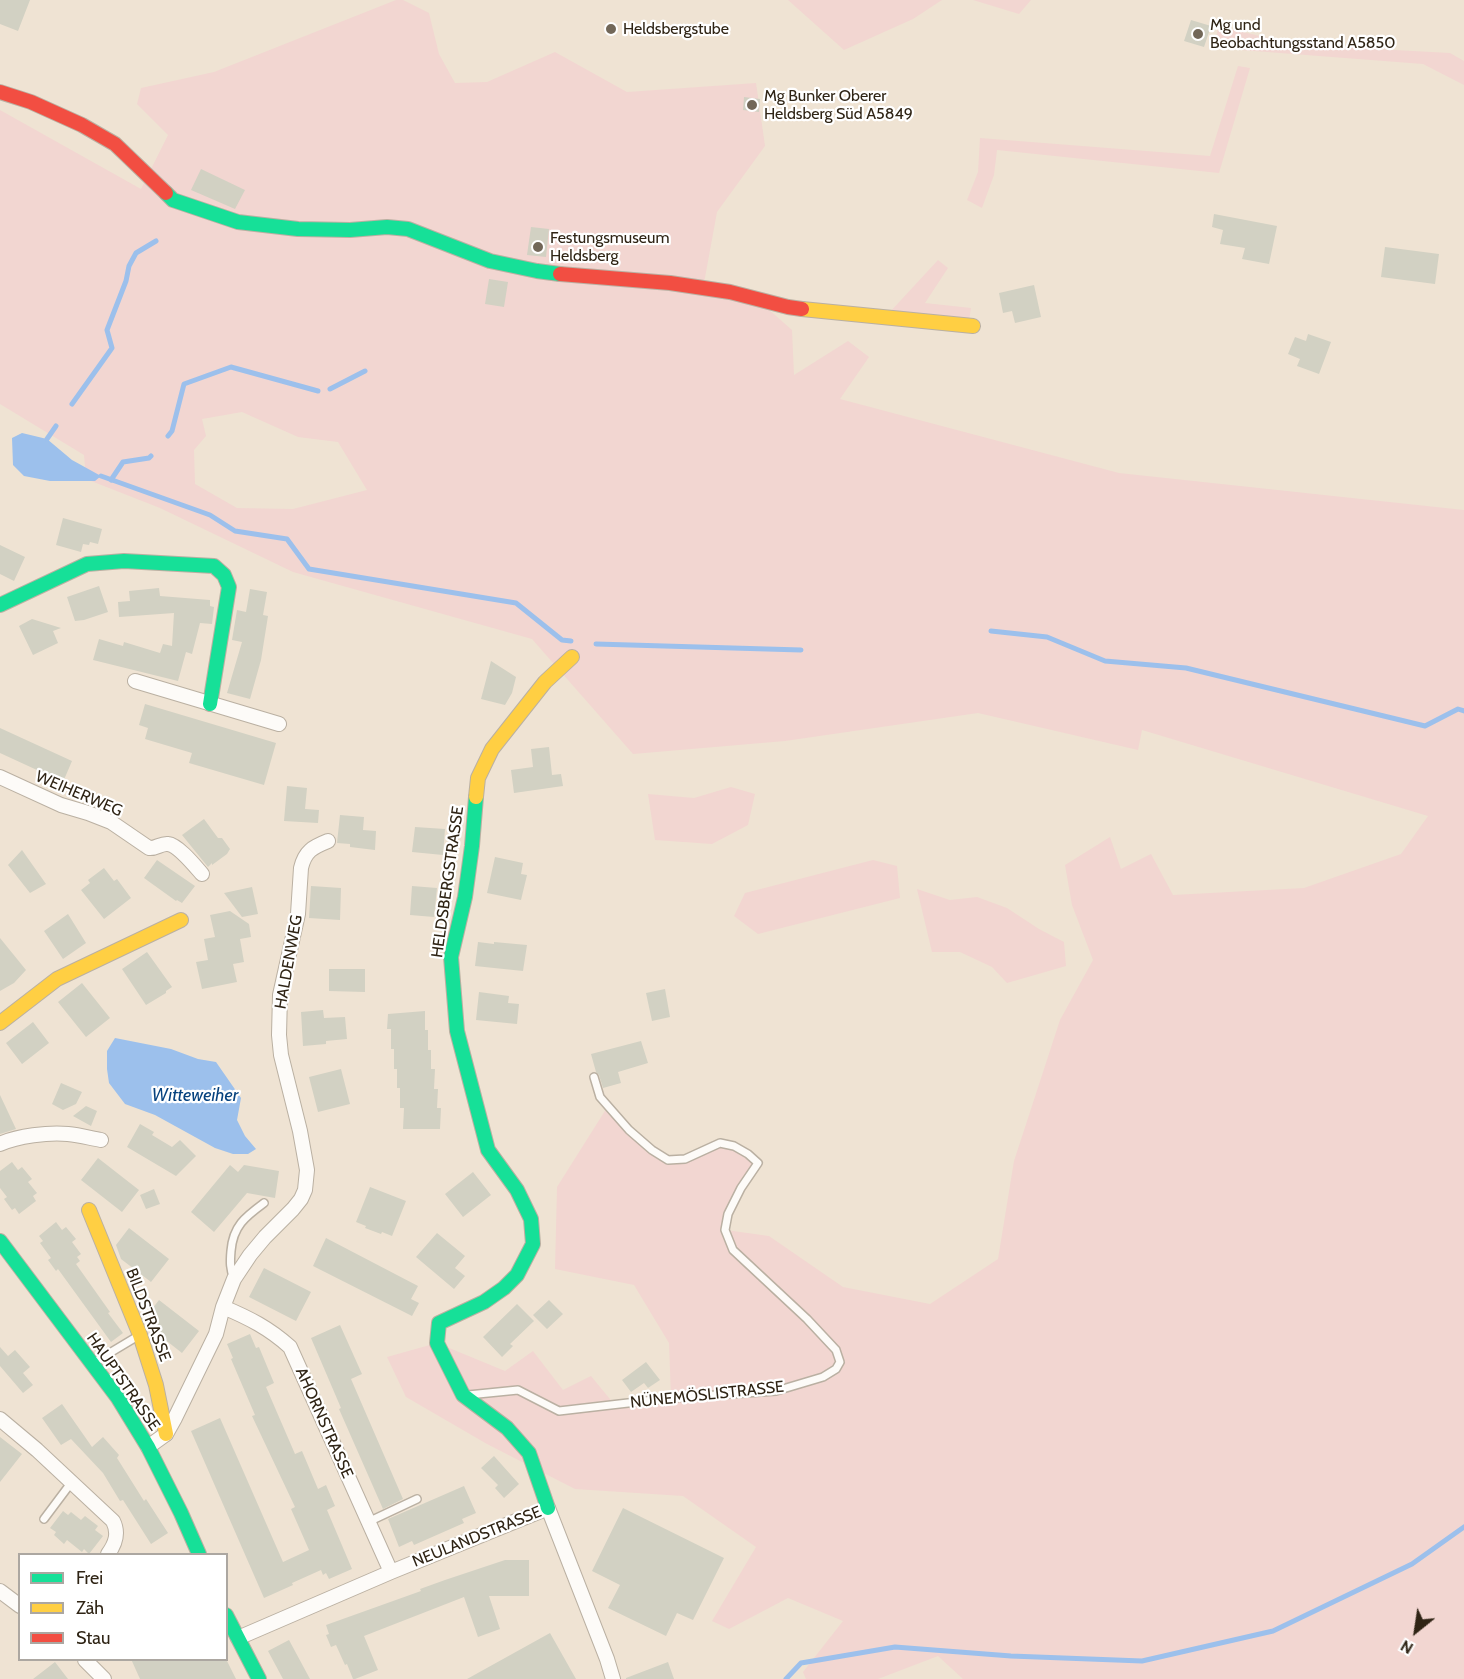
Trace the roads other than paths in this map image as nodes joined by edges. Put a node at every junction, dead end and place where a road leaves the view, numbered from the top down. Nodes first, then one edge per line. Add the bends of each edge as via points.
1 (0, 92) edge
2 (973, 326) dead end
3 (0, 605) edge
4 (572, 657) dead end
5 (135, 681) dead end
6 (210, 704) junction
7 (279, 724) dead end
8 (0, 777) edge
9 (328, 842) dead end
10 (202, 874) dead end
11 (181, 921) dead end
12 (0, 1023) edge
13 (594, 1077) dead end
14 (101, 1140) dead end
15 (0, 1144) edge
16 (264, 1203) dead end
17 (89, 1210) dead end
18 (0, 1240) edge
19 (234, 1279) junction
20 (223, 1306) junction
21 (140, 1335) junction
22 (91, 1364) junction
23 (463, 1395) junction
24 (0, 1419) edge
25 (166, 1434) junction
26 (148, 1447) junction
27 (71, 1483) junction
28 (417, 1499) dead end
29 (548, 1508) junction
30 (44, 1519) dead end
31 (368, 1522) junction
32 (109, 1553) edge
33 (199, 1553) edge
34 (391, 1572) junction
35 (0, 1591) edge
36 (18, 1604) edge
37 (228, 1619) edge
38 (238, 1638) junction
39 (87, 1661) edge
40 (104, 1679) edge
41 (259, 1679) edge
42 (613, 1679) edge

1 - 2 street via 82,125 115,144 172,200 238,222 298,229 408,229 490,261 537,271 670,283 730,292 788,307
3 - 6 street via 73,570 102,561 214,566 222,571 229,586
4 - 23 street, HELDSBERGSTRASSE via 517,716 492,749 478,778 465,897 451,957 457,1031 488,1150 522,1200 531,1220 533,1244 517,1275 504,1288 440,1323 437,1343
5 - 6 street
6 - 7 street
8 - 10 street, WEIHERWEG via 61,805 111,822 149,848 172,845
9 - 19 street, HALDENWEG via 312,848 303,860 298,914 280,995 281,1055 307,1170 305,1190
11 - 12 street via 57,979
13 - 23 lane, NÜNEMÖSLISTRASSE via 600,1097 628,1130 668,1160 685,1159 720,1143 735,1146 758,1163 728,1214 725,1230 733,1250 807,1318 836,1350 840,1362 823,1377 776,1391 560,1411 518,1390
14 - 15 street via 43,1134
16 - 19 lane via 247,1216 234,1234 230,1269
17 - 21 street, BILDSTRASSE
18 - 22 street, HAUPTSTRASSE
19 - 20 street, HALDENWEG
20 - 25 street, HALDENWEG via 216,1334
20 - 31 street, AHORNSTRASSE via 274,1332 290,1347
21 - 22 lane
21 - 25 street, BILDSTRASSE
22 - 26 street, HAUPTSTRASSE via 118,1398
23 - 29 street, HELDSBERGSTRASSE via 507,1428 529,1453
24 - 27 street
25 - 26 street
26 - 33 street, HAUPTSTRASSE
27 - 30 lane
27 - 32 street via 113,1521 117,1529
28 - 31 lane
29 - 34 street, NEULANDSTRASSE
29 - 42 street, NEULANDSTRASSE
31 - 34 street, AHORNSTRASSE
34 - 38 street, NEULANDSTRASSE
35 - 36 street
37 - 38 street
38 - 41 street
39 - 40 street

